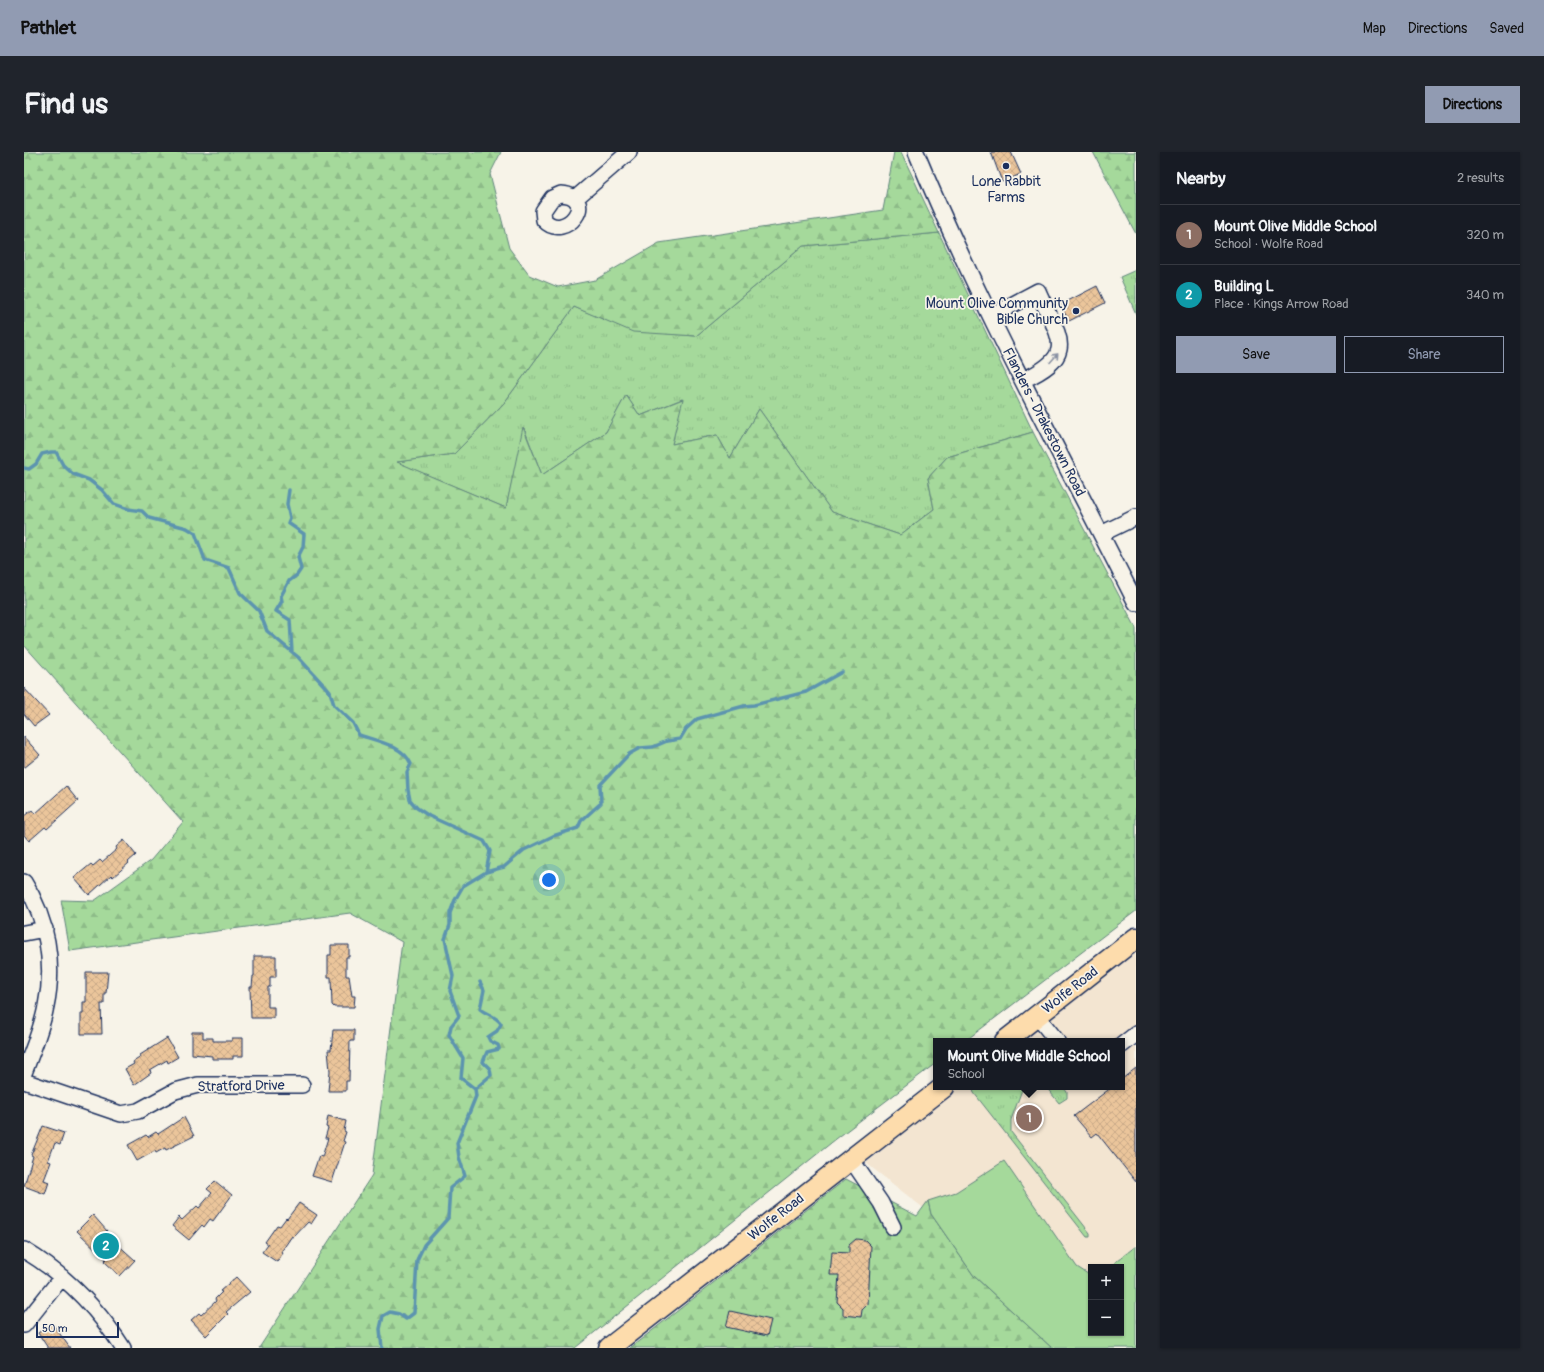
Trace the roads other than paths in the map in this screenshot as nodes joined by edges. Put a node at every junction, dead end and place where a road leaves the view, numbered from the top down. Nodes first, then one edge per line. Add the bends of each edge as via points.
1 (629, 152) edge
2 (916, 152) edge
3 (576, 198) dead end
4 (991, 316) junction
5 (1023, 380) junction
6 (1136, 517) edge
7 (1101, 534) junction
8 (1136, 603) edge
9 (24, 882) edge
10 (45, 929) junction
11 (24, 933) edge
12 (1136, 938) edge
13 (1037, 1016) junction
14 (1136, 1034) edge
15 (1009, 1038) edge
16 (1055, 1038) edge
17 (1125, 1043) edge
18 (24, 1073) edge
19 (24, 1081) edge
20 (302, 1085) dead end
21 (940, 1090) edge
22 (851, 1159) junction
23 (893, 1227) dead end
24 (24, 1250) edge
25 (62, 1277) junction
26 (24, 1325) edge
27 (123, 1348) edge
28 (609, 1348) edge

1 - 3 street
2 - 4 street, Flanders - Drakestown Road
4 - 5 street, Flanders - Drakestown Road
5 -> 4 street via 1055,359 1060,350 1058,335 1038,291
5 - 7 street, Flanders - Drakestown Road
6 - 7 street
7 - 8 street, Flanders - Drakestown Road
9 - 10 street
10 - 11 street
10 - 18 street via 49,970 48,994 43,1018
12 - 13 main road, Wolfe Road
13 - 15 main road, Wolfe Road
13 - 16 street
14 - 17 street
19 - 20 street, Stratford Drive via 121,1114 138,1111 175,1091 198,1085
21 - 22 main road, Wolfe Road
22 - 23 street via 881,1203
22 - 28 main road, Wolfe Road
24 - 25 street
25 - 26 street
25 - 27 street via 94,1309

